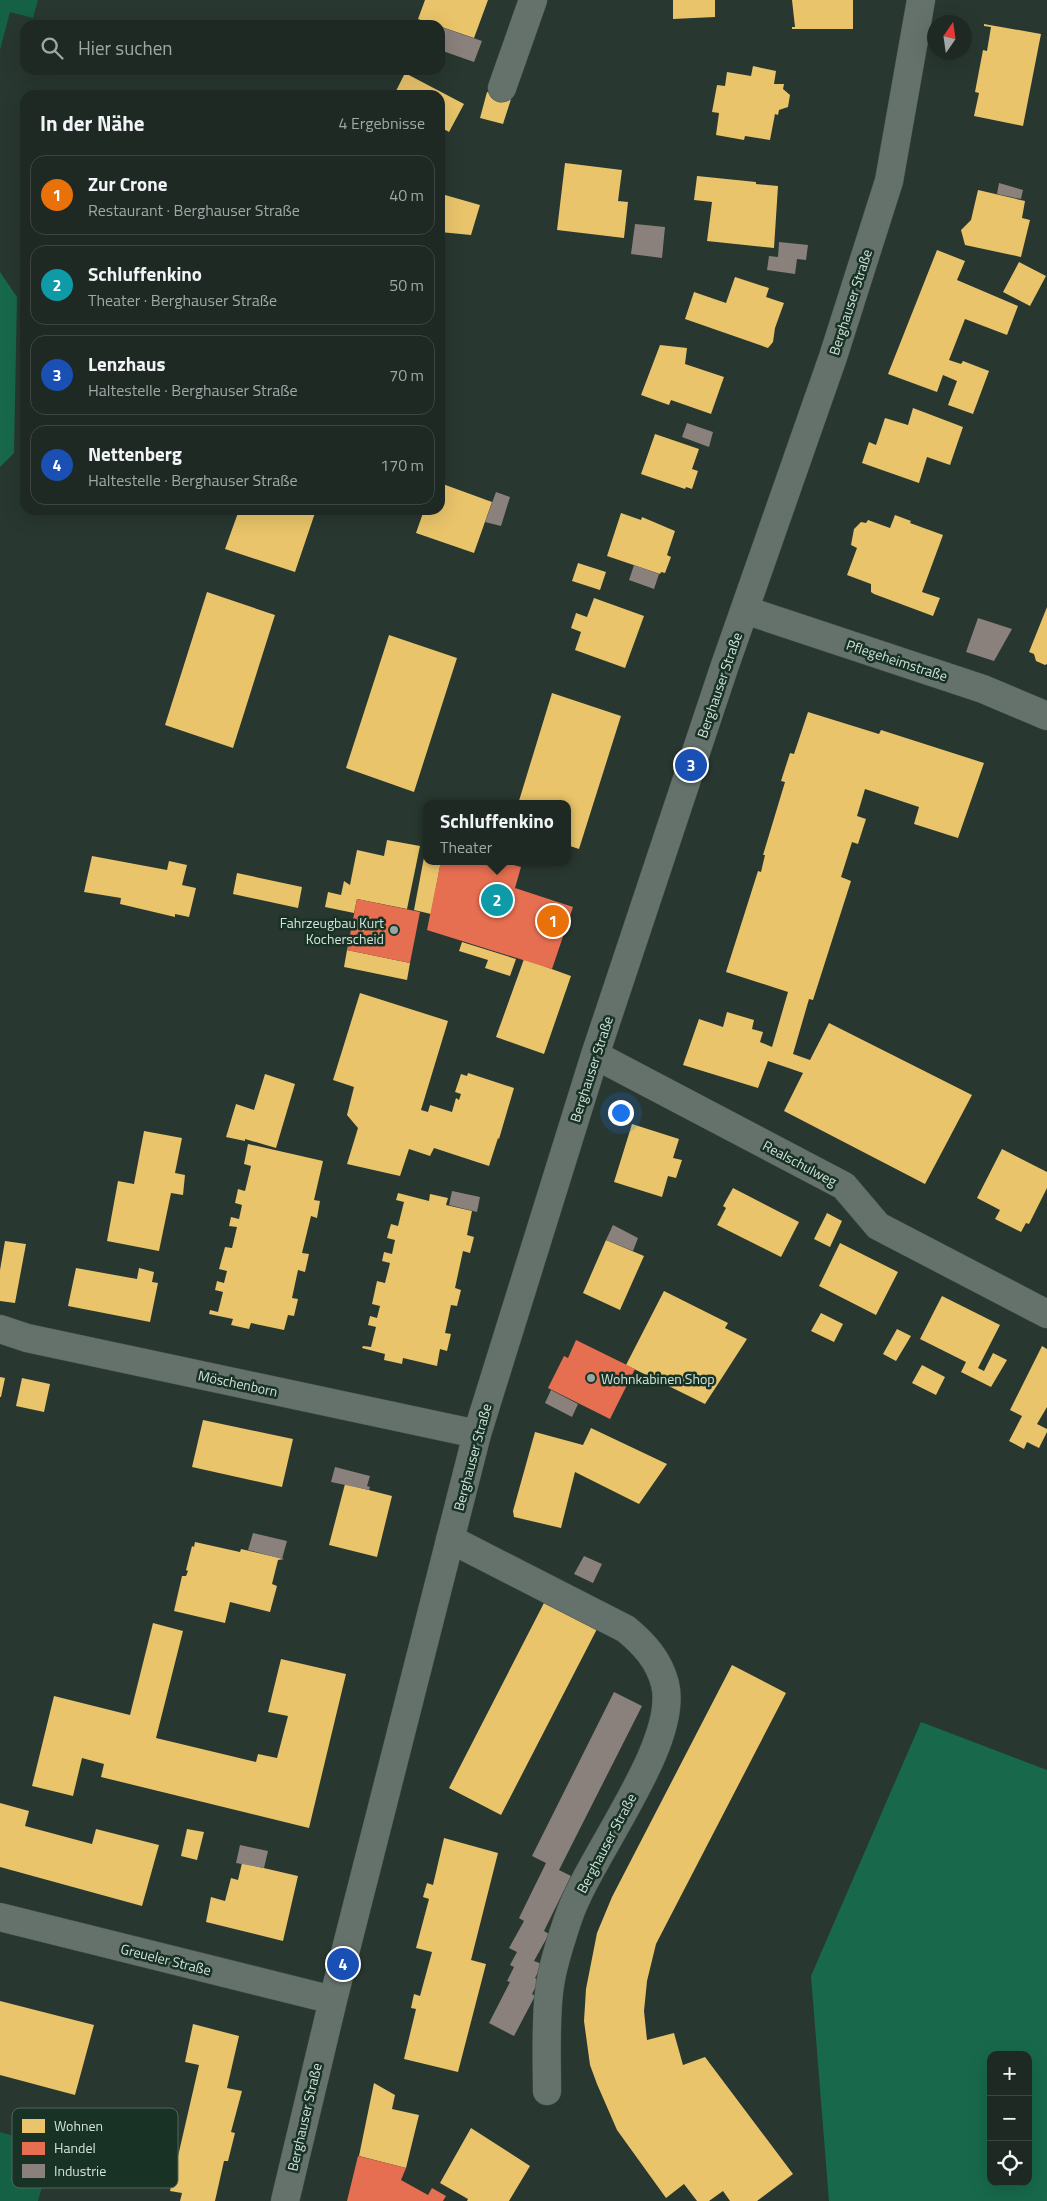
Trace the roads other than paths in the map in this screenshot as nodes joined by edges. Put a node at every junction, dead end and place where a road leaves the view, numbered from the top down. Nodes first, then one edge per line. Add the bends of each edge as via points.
1 (533, 0) edge
2 (921, 0) edge
3 (502, 88) dead end
4 (745, 610) junction
5 (1047, 716) edge
6 (595, 1055) junction
7 (1047, 1314) edge
8 (0, 1329) edge
9 (478, 1434) junction
10 (450, 1539) junction
11 (0, 1918) edge
12 (333, 2000) junction
13 (546, 2091) dead end
14 (285, 2201) edge

1 - 3 street
2 - 4 street, Berghauser Straße via 889,181 833,357
4 - 5 street, Pflegeheimstraße via 983,689
4 - 6 street, Berghauser Straße
6 - 7 street, Realschulweg via 844,1186 878,1226
6 - 9 street, Berghauser Straße
8 - 9 street, Möschenborn via 36,1340
9 - 10 street, Berghauser Straße
10 - 12 street, Berghauser Straße
10 - 13 street, Berghauser Straße via 626,1629 643,1643 653,1657 665,1684 666,1708 656,1746 568,1918 550,1985
11 - 12 street, Greueler Straße
12 - 14 street, Berghauser Straße

